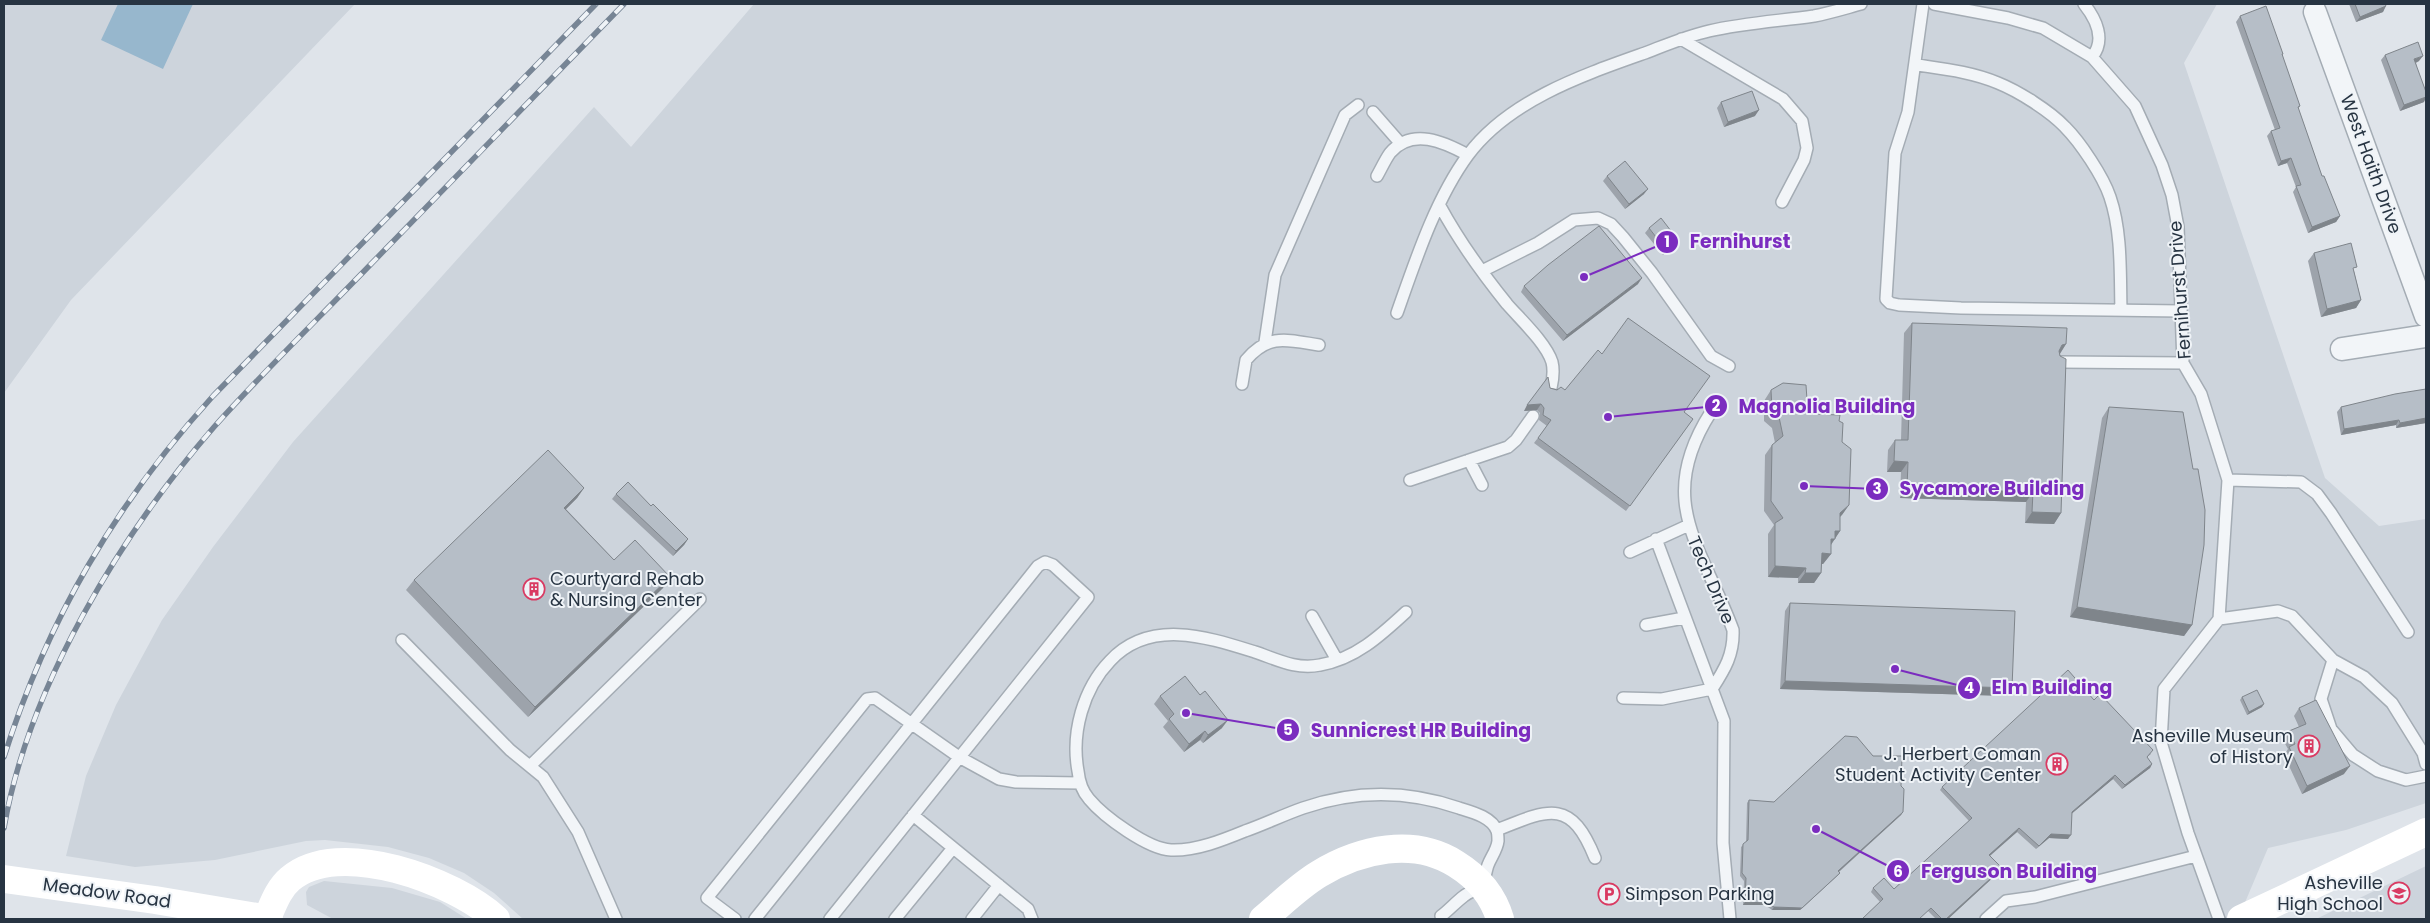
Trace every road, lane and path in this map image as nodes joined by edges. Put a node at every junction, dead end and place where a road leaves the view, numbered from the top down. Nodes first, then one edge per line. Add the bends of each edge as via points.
1 (1861, 4) edge
2 (1923, 4) edge
3 (1934, 4) edge
4 (2084, 4) edge
5 (2315, 12) dead end
6 (1681, 39) junction
7 (2092, 57) junction
8 (1916, 65) junction
9 (1358, 105) dead end
10 (1372, 112) dead end
11 (1401, 144) junction
12 (1468, 155) junction
13 (1377, 176) dead end
14 (1782, 202) dead end
15 (1440, 206) junction
16 (1482, 271) junction
17 (2121, 310) junction
18 (2181, 311) junction
19 (1396, 313) dead end
20 (2426, 316) edge
21 (2426, 336) edge
22 (1264, 342) junction
23 (1319, 345) dead end
24 (2342, 349) dead end
25 (2059, 362) edge
26 (2183, 363) junction
27 (1729, 366) dead end
28 (1242, 384) dead end
29 (1551, 388) edge
30 (1711, 412) dead end
31 (1533, 416) dead end
32 (1469, 460) junction
33 (1410, 480) dead end
34 (2228, 480) junction
35 (1482, 485) dead end
36 (1689, 525) junction
37 (1656, 539) junction
38 (1630, 552) dead end
39 (700, 599) dead end
40 (1406, 612) dead end
41 (1312, 616) dead end
42 (1684, 618) junction
43 (2219, 619) junction
44 (1646, 625) dead end
45 (2408, 632) dead end
46 (402, 640) dead end
47 (1337, 660) junction
48 (2333, 660) junction
49 (1712, 689) junction
50 (1623, 698) dead end
51 (912, 724) junction
52 (959, 757) junction
53 (2426, 764) edge
54 (530, 766) junction
55 (2426, 776) edge
56 (1080, 782) junction
57 (913, 816) junction
58 (1497, 830) junction
59 (2426, 832) edge
60 (954, 848) junction
61 (2196, 856) junction
62 (1595, 858) dead end
63 (4, 879) edge
64 (999, 885) junction
65 (1482, 885) junction
66 (1441, 916) dead end
67 (268, 919) edge
68 (496, 919) edge
69 (616, 919) edge
70 (735, 919) edge
71 (755, 919) edge
72 (830, 919) edge
73 (895, 919) edge
74 (972, 919) edge
75 (1032, 919) edge
76 (1262, 919) edge
77 (1500, 919) edge
78 (1730, 919) edge
79 (1986, 919) edge
80 (2219, 919) edge
81 (2241, 919) edge

1 - 6 lane via 1815,15 1734,26
2 - 8 lane
3 - 7 lane, Fernihurst Drive via 2043,28
4 - 7 lane via 2100,38 2100,46
5 - 20 street, West Haith Drive
6 - 12 lane via 1583,76 1544,95 1500,123
6 - 14 lane via 1783,99 1802,121 1808,148
7 - 18 lane, Fernihurst Drive via 2135,106 2162,164 2178,227
8 - 17 lane via 1966,72 1999,83 2065,126 2091,161 2110,197 2118,238
8 - 17 lane via 1908,112 1895,153 1886,298 1890,303 1961,308
9 - 22 lane via 1346,114 1275,275
10 - 11 lane
11 - 12 lane via 1427,139
11 - 13 lane via 1391,152
12 - 15 lane
15 - 16 lane
15 - 19 lane
16 - 27 lane via 1538,243 1574,220 1598,218 1611,224 1629,244 1711,356
16 - 29 lane via 1552,361
17 - 18 lane
18 - 26 lane, Fernihurst Drive
21 - 24 street
22 - 23 lane
22 - 28 lane via 1246,360
25 - 26 lane
26 - 34 lane, Fernihurst Drive via 2201,394
30 - 36 lane, Tech Drive via 1699,430 1687,461
31 - 32 lane via 1508,447
32 - 33 lane
32 - 35 lane
34 - 43 lane, Fernihurst Drive
34 - 45 lane via 2301,482 2309,486 2331,513
36 - 37 lane
36 - 49 lane, Tech Drive via 1700,559 1733,630 1730,659
37 - 38 lane
37 - 42 lane, Tech Drive
39 - 54 lane
40 - 47 lane via 1355,654
41 - 47 lane
42 - 44 lane
42 - 49 lane, Tech Drive
43 - 48 lane via 2278,611 2292,616
43 - 61 lane via 2164,689 2161,742
46 - 54 lane via 510,750
47 - 56 lane via 1319,666 1284,664 1196,637 1169,633 1148,637 1127,647 1110,661 1083,708 1076,732
48 - 53 lane via 2364,677 2392,703 2423,753
48 - 55 lane via 2321,699 2331,729 2353,755 2378,771 2406,780
49 - 50 lane via 1662,699
49 - 78 lane, Tech Drive via 1724,721 1723,843
51 - 52 lane
51 - 52 lane via 1038,566 1045,562 1053,565 1088,597
51 - 70 lane via 875,698 867,699 706,898
51 - 71 lane
52 - 56 lane via 999,779
52 - 57 lane
54 - 69 lane via 543,777 578,832
56 - 58 lane via 1088,798 1139,840 1172,850 1216,842 1303,808 1367,794 1399,794 1440,801 1484,817
57 - 60 lane
57 - 72 lane
58 - 62 lane via 1536,815 1554,813 1575,821
58 - 65 lane via 1499,839
59 - 81 street
60 - 64 lane
60 - 73 lane
61 - 79 lane via 2035,897 2006,901
61 - 80 lane
63 - 67 street, Meadow Road
64 - 74 lane
64 - 75 lane via 1028,909
65 - 66 lane
65 - 76 street via 1450,860 1428,852 1399,848 1367,853 1319,874
65 - 77 street via 1494,902
67 - 68 street via 282,888 297,874 322,865 350,863 415,874 474,902

